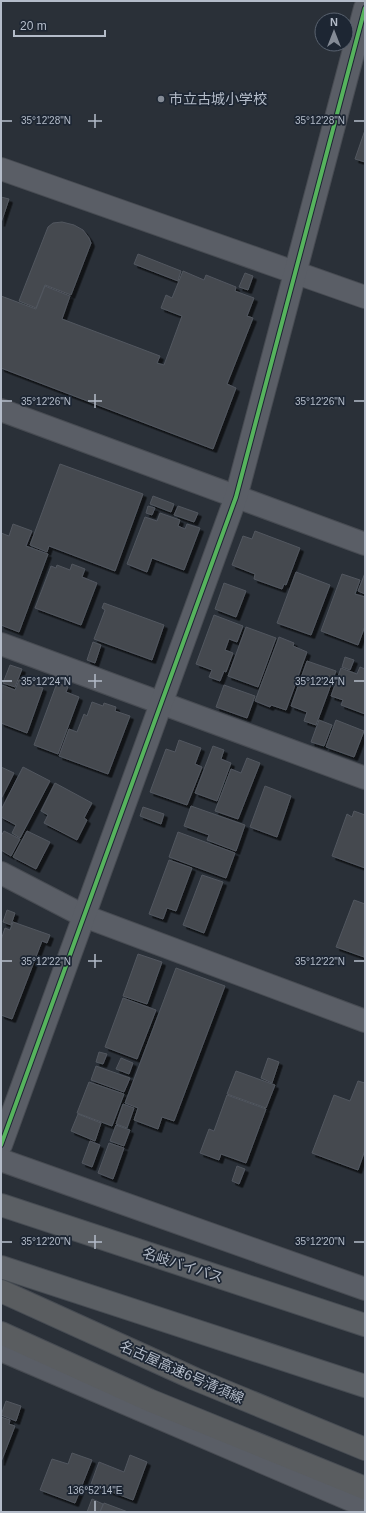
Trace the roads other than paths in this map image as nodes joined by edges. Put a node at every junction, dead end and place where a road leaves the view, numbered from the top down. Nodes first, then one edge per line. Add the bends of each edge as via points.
1 (365, 8) edge
2 (360, 49) edge
3 (1, 169) edge
4 (296, 272) junction
5 (365, 297) edge
6 (1, 410) edge
7 (236, 497) junction
8 (365, 544) edge
9 (1, 644) edge
10 (162, 703) junction
11 (365, 778) edge
12 (1, 873) edge
13 (84, 916) junction
14 (365, 1021) edge
15 (1, 1145) edge
16 (1, 1160) edge
17 (1, 1205) edge
18 (1, 1267) edge
19 (365, 1289) edge
20 (1, 1291) edge
21 (365, 1325) edge
22 (1, 1333) edge
23 (1, 1350) edge
24 (365, 1386) edge
25 (365, 1449) edge
26 (365, 1488) edge
27 (365, 1506) edge

1 - 2 street
2 - 4 street
3 - 4 street
4 - 5 street
4 - 7 street
6 - 7 street
7 - 8 street
7 - 10 street
9 - 10 street
10 - 11 street
10 - 13 street
12 - 13 street
13 - 14 street
13 - 15 street
16 - 19 street
17 - 21 highway, 名岐バイパス
18 - 24 highway
20 - 25 highway, 名古屋高速6号清須線 via 195,1379
22 - 26 highway via 150,1400
23 - 27 street

